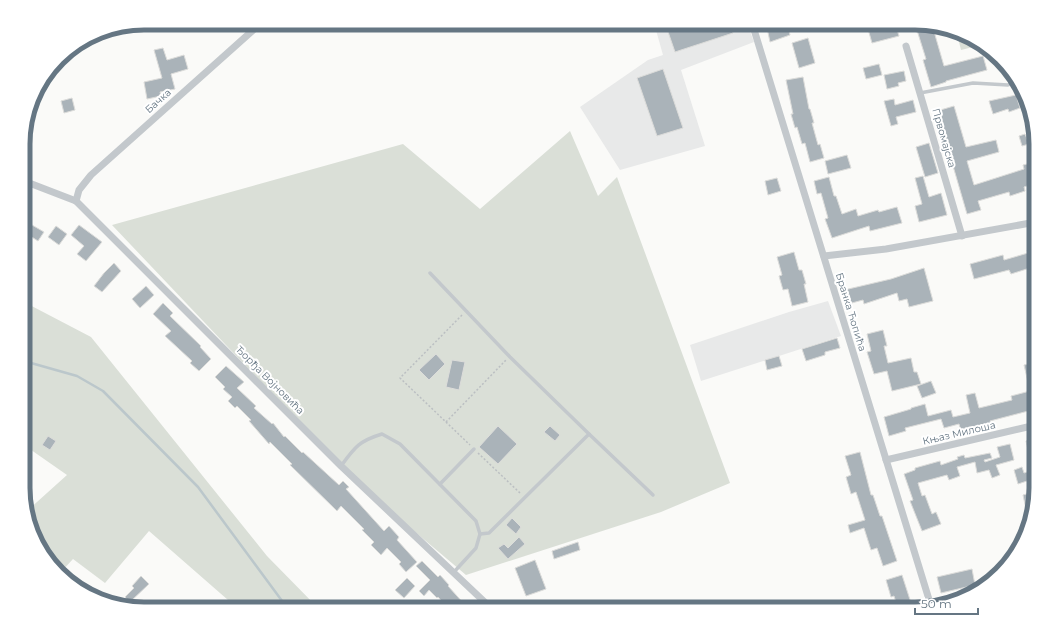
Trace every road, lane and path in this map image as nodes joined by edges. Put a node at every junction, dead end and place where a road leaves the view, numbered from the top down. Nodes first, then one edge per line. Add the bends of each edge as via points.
1 (253, 30) edge
2 (754, 30) edge
3 (906, 46) dead end
4 (1011, 84) edge
5 (920, 93) junction
6 (30, 183) edge
7 (76, 200) junction
8 (1029, 223) edge
9 (962, 236) junction
10 (824, 256) junction
11 (430, 273) dead end
12 (466, 311) junction
13 (510, 357) junction
14 (446, 422) junction
15 (1029, 427) edge
16 (589, 434) junction
17 (474, 449) junction
18 (886, 460) junction
19 (341, 466) junction
20 (440, 484) junction
21 (653, 495) dead end
22 (525, 498) junction
23 (480, 534) junction
24 (454, 572) junction
25 (929, 601) edge
26 (485, 602) edge

1 - 7 street, Бачка via 91,175 79,190
2 - 10 street, Бранка Ћопића
3 - 5 street, Првомајска
4 - 5 lane via 973,83
5 - 9 street, Првомајска
6 - 7 street, Ђорђа Војновића
7 - 19 street, Ђорђа Војновића
8 - 9 street
9 - 10 street
10 - 18 street, Бранка Ћопића
11 - 12 lane
12 - 13 lane
12 - 14 path via 400,378
13 - 14 path
13 - 16 lane
14 - 17 path
15 - 18 street, Књаз Милоша
16 - 21 lane
16 - 22 lane
17 - 20 lane
17 - 22 path
18 - 25 street, Бранка Ћопића
19 - 20 lane via 354,448 367,439 382,434 400,444
19 - 24 street, Ђорђа Војновића
20 - 23 lane via 476,521
22 - 23 lane via 489,533
23 - 24 lane via 476,548
24 - 26 street, Ђорђа Војновића

